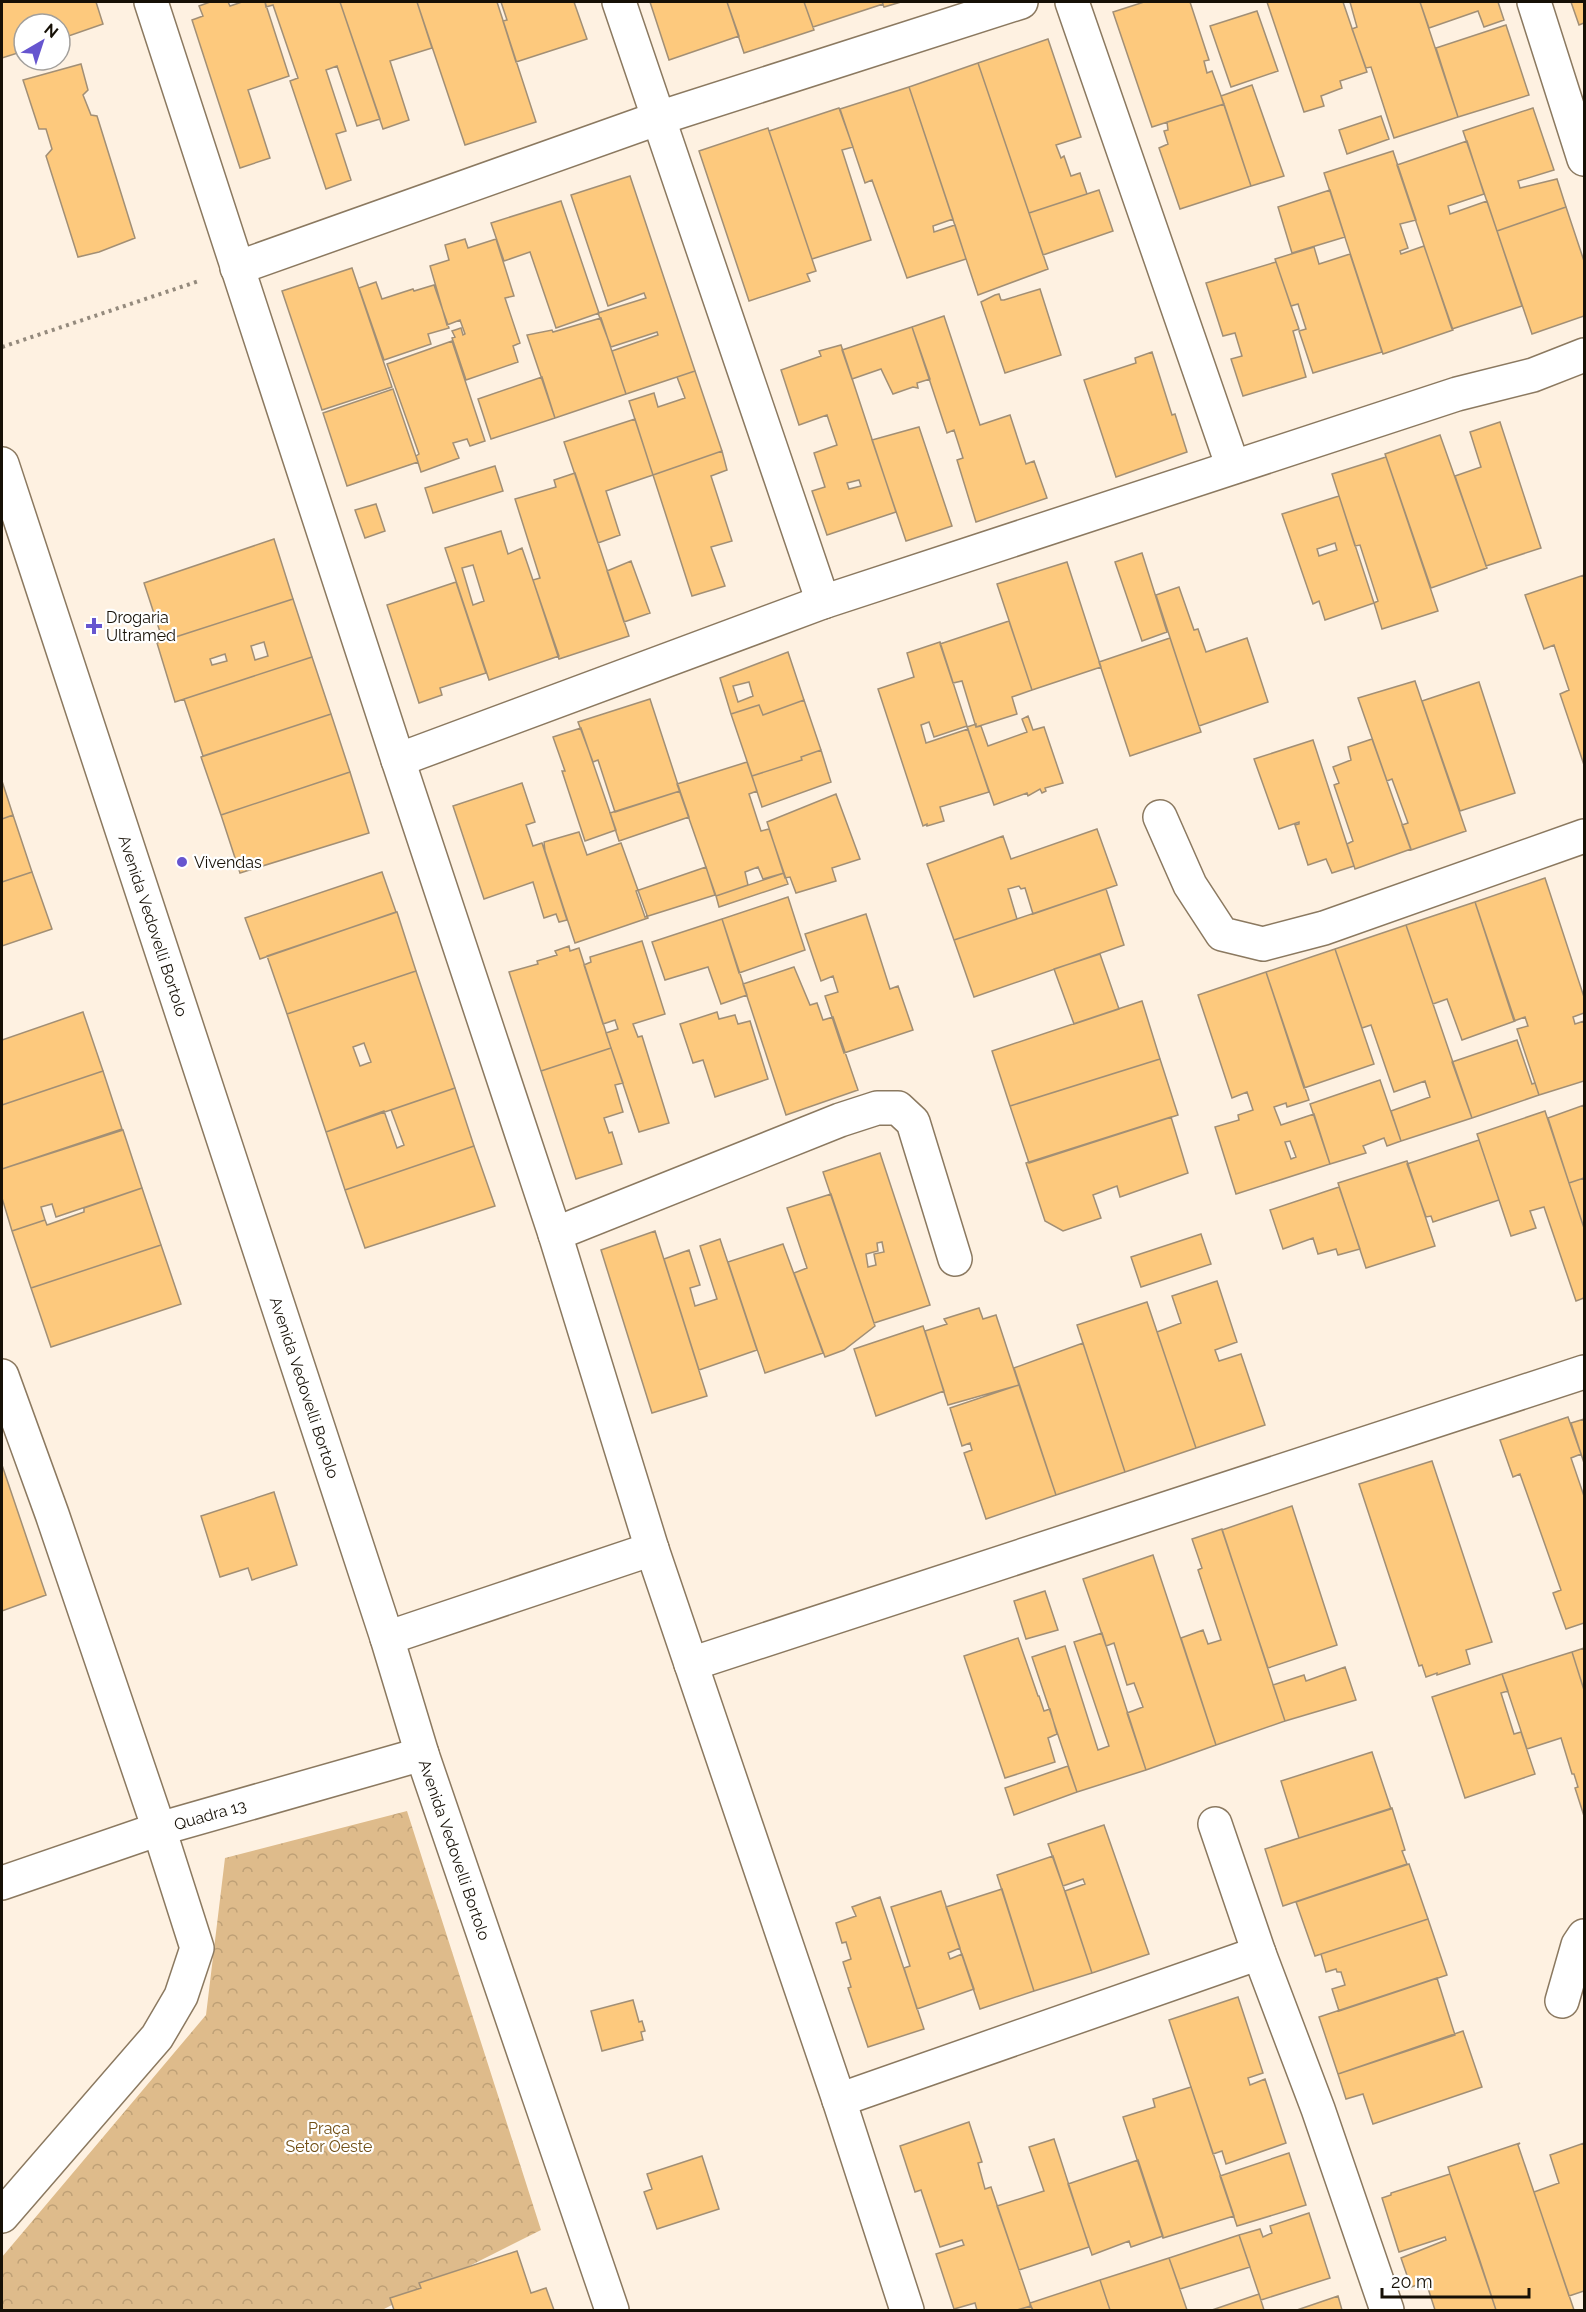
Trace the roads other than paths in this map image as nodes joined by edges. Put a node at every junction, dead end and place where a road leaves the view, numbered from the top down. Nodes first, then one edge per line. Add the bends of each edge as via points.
1 (151, 2) edge
2 (619, 2) edge
3 (1021, 2) edge
4 (1072, 2) edge
5 (1534, 2) edge
6 (659, 118) junction
7 (1584, 159) edge
8 (237, 268) junction
9 (1584, 355) edge
10 (2, 464) edge
11 (1233, 467) junction
12 (823, 602) junction
13 (398, 760) junction
14 (1160, 817) dead end
15 (1583, 843) edge
16 (555, 1234) junction
17 (955, 1259) dead end
18 (1584, 1372) edge
19 (2, 1376) edge
20 (7, 1410) edge
21 (652, 1549) junction
22 (387, 1638) junction
23 (691, 1664) junction
24 (422, 1754) junction
25 (1215, 1824) dead end
26 (159, 1828) junction
27 (2, 1883) edge
28 (1584, 1936) edge
29 (1259, 1953) junction
30 (1562, 2001) dead end
31 (839, 2100) junction
32 (2, 2216) edge
33 (612, 2310) edge
34 (907, 2310) edge
35 (1387, 2310) edge

1 - 8 street
2 - 6 street
3 - 6 street
4 - 11 street
5 - 7 street
6 - 8 street
6 - 12 street
8 - 13 street
9 - 11 street via 1533,375 1457,394
10 - 22 street, Avenida Vedovelli Bortolo
11 - 12 street
12 - 13 street
13 - 16 street
14 - 15 street via 1190,885 1222,934 1263,944 1324,928
16 - 17 street via 840,1120 877,1108 898,1108 913,1122
16 - 21 street
18 - 23 street
19 - 20 street
20 - 26 street via 52,1514
21 - 22 street
21 - 23 street
22 - 24 street, Avenida Vedovelli Bortolo
23 - 31 street
24 - 26 street, Quadra 13
24 - 33 street, Avenida Vedovelli Bortolo
25 - 29 street
26 - 27 street, Quadra 13
26 - 32 street via 197,1948 182,1996 157,2037
28 - 30 street
29 - 31 street
29 - 35 street
31 - 34 street

